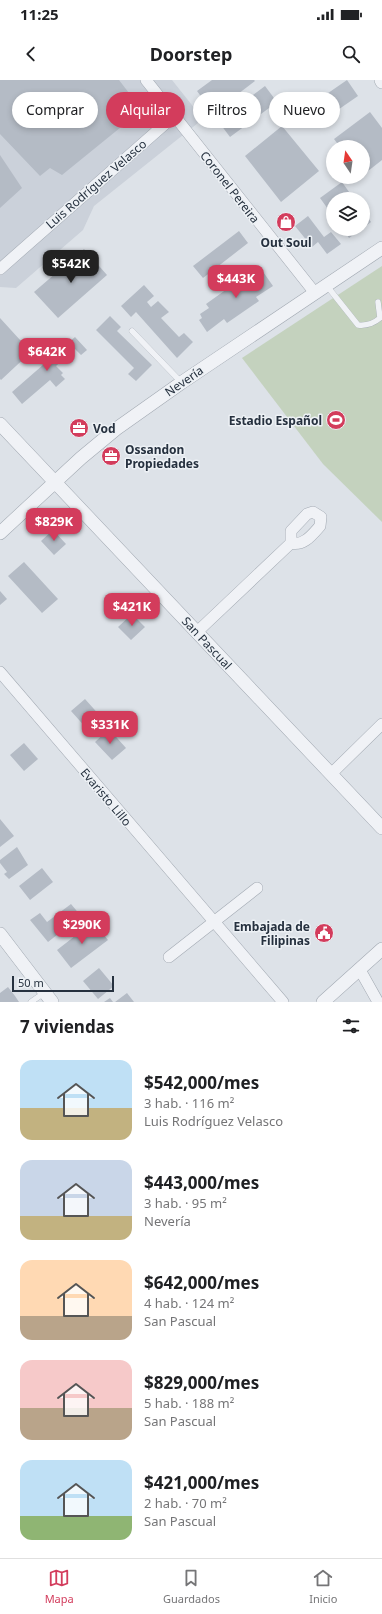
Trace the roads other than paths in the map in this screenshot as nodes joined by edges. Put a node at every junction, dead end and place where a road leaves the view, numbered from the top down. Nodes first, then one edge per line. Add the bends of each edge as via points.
1 (146, 80) edge
2 (155, 92) edge
3 (160, 128) edge
4 (184, 128) edge
5 (382, 248) edge
6 (0, 269) edge
7 (327, 286) junction
8 (315, 293) junction
9 (378, 302) dead end
10 (132, 331) dead end
11 (181, 383) junction
12 (0, 424) edge
13 (55, 482) junction
14 (0, 533) edge
15 (291, 544) dead end
16 (197, 632) junction
17 (0, 672) edge
18 (382, 724) edge
19 (331, 774) junction
20 (382, 828) edge
21 (257, 888) dead end
22 (213, 922) junction
23 (0, 934) edge
24 (382, 949) edge
25 (169, 957) dead end
26 (360, 970) junction
27 (48, 997) edge
28 (31, 1002) edge
29 (283, 1002) edge
30 (323, 1002) edge
31 (378, 1002) edge

1 - 2 street, Coronel Pereira
3 - 6 street, Luis Rodríguez Velasco
4 - 8 street, Coronel Pereira
5 - 7 street, Nevería
7 - 8 street, Nevería
7 - 9 lane via 358,325 370,324 380,318
8 - 11 street, Nevería
10 - 11 lane
11 - 13 street, Nevería via 98,443
12 - 13 street, San Pascual
13 - 14 street, Nevería
13 - 16 street, San Pascual
15 - 16 street
16 - 19 street, San Pascual
17 - 22 street, Evaristo Lillo
18 - 19 street
19 - 20 street, San Pascual
21 - 22 street
22 - 25 street
22 - 29 street, Evaristo Lillo
23 - 27 street
24 - 26 street
26 - 30 street
26 - 31 street
27 - 28 lane

